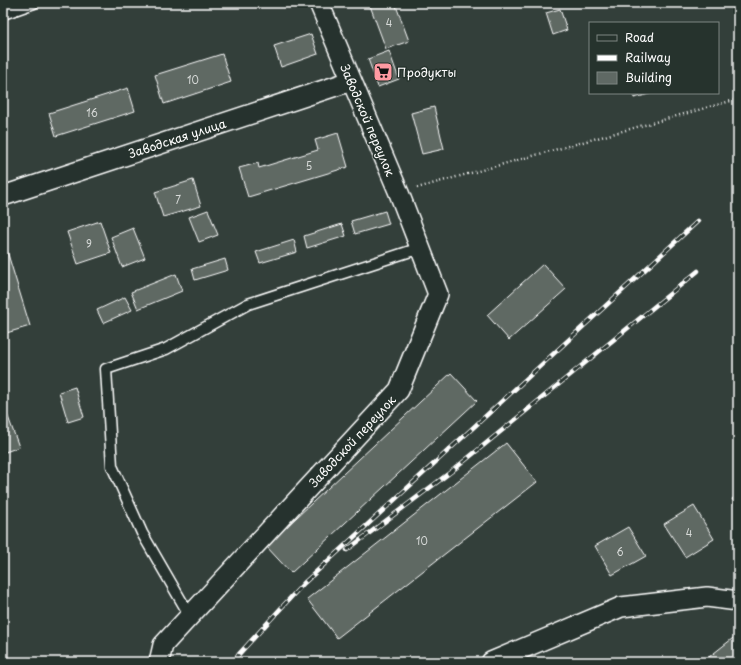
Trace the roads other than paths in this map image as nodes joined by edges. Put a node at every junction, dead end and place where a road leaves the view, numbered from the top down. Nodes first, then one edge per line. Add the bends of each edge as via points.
1 (34, 3) edge
2 (319, 3) edge
3 (3, 14) edge
4 (351, 81) junction
5 (3, 196) edge
6 (420, 248) junction
7 (738, 602) edge
8 (190, 616) junction
9 (159, 662) edge
10 (491, 662) edge

1 - 3 lane
2 - 4 street, Заводской переулок
4 - 5 street, Заводская улица
4 - 6 street, Заводской переулок
6 - 8 street, Заводской переулок via 438,294 399,390
6 - 8 lane via 248,304 166,349 106,369 112,466 142,533
7 - 10 street via 707,597 621,607
8 - 9 street, Заводской переулок via 163,645

